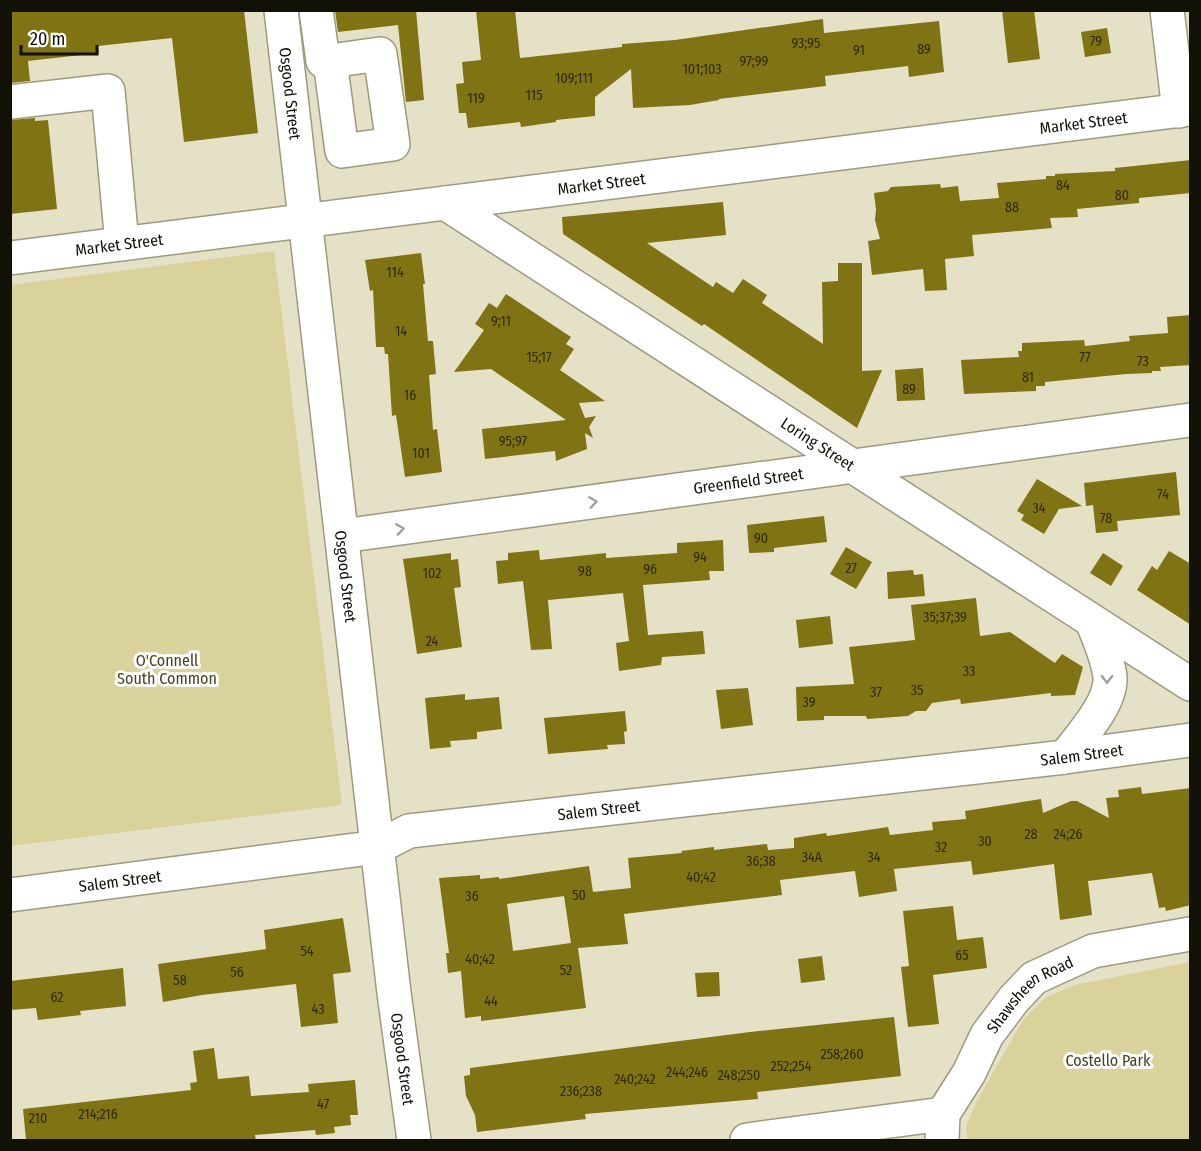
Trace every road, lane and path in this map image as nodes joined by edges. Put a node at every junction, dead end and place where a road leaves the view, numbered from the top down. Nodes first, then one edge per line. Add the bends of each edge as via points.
1 (281, 10) edge
2 (316, 10) edge
3 (1167, 10) edge
4 (287, 65) junction
5 (10, 102) edge
6 (1185, 110) edge
7 (445, 203) junction
8 (305, 221) junction
9 (122, 244) junction
10 (10, 258) edge
11 (1191, 420) edge
12 (852, 467) junction
13 (342, 536) junction
14 (1093, 623) junction
15 (1191, 684) edge
16 (1191, 740) edge
17 (1065, 757) junction
18 (378, 847) junction
19 (10, 895) edge
20 (1191, 934) edge
21 (942, 1127) edge
22 (414, 1140) edge
23 (747, 1140) edge

1 - 4 street, Osgood Street
2 - 4 street via 326,61
3 - 6 street
4 - 8 street, Osgood Street
5 - 9 street via 108,91
6 - 7 street, Market Street
7 - 8 street, Market Street
7 - 12 street, Loring Street
8 - 9 street, Market Street
8 - 13 street, Osgood Street
9 - 10 street, Market Street
11 - 12 street, Greenfield Street
13 -> 12 street, Greenfield Street
12 - 14 street, Loring Street
13 - 18 street, Osgood Street
14 - 15 street, Loring Street
14 -> 17 street via 1110,678 1094,719
16 - 17 street, Salem Street
17 - 18 street, Salem Street via 409,831
18 - 19 street, Salem Street
18 - 22 street, Osgood Street
20 - 21 street, Shawsheen Road via 1094,951 1034,978 987,1035
21 - 23 street

